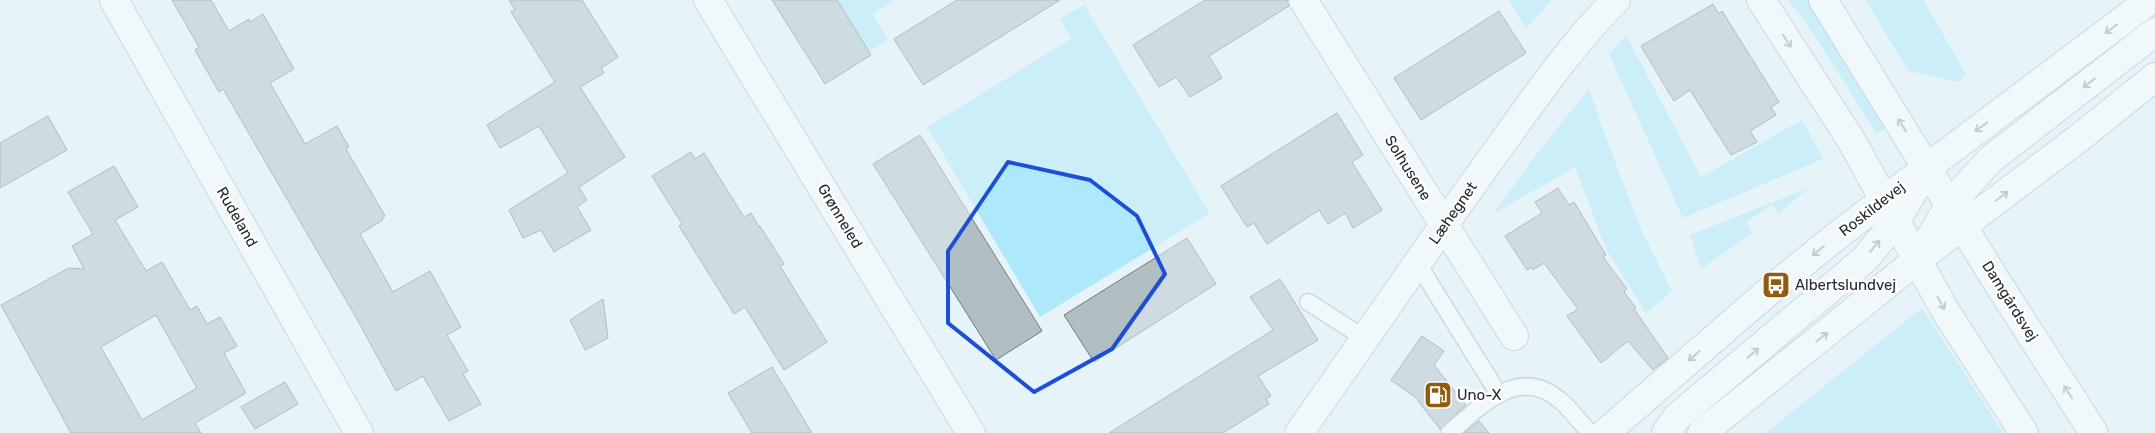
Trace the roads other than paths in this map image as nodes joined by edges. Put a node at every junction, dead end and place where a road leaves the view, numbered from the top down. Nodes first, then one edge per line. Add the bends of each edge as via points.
1 (114, 0) edge
2 (708, 0) edge
3 (1304, 0) edge
4 (1616, 0) edge
5 (1761, 0) edge
6 (1823, 0) edge
7 (2150, 0) edge
8 (2155, 32) edge
9 (2155, 77) edge
10 (1927, 167) junction
11 (1889, 210) junction
12 (1956, 215) junction
13 (1443, 224) junction
14 (1917, 260) junction
15 (1418, 264) junction
16 (1308, 302) dead end
17 (1514, 336) dead end
18 (1366, 339) junction
19 (1498, 393) junction
20 (359, 433) edge
21 (971, 433) edge
22 (1299, 433) edge
23 (1449, 433) edge
24 (1590, 433) edge
25 (1605, 433) edge
26 (1666, 433) edge
27 (1702, 433) edge
28 (2024, 433) edge
29 (2094, 433) edge

1 - 20 street, Rudeland
2 - 21 street, Grønneled
3 - 13 street, Solhusene
4 - 13 street, Læhegnet via 1564,58
5 -> 11 street via 1851,140
10 -> 6 street
7 -> 10 street, Roskildevej
8 -> 12 street via 1991,159
12 -> 9 street via 2079,138
10 - 11 street, Roskildevej
10 - 12 street, Damgårdsvej
11 - 14 street
11 -> 25 street, Roskildevej via 1776,285
26 -> 11 street via 1676,418 1864,260
12 - 14 street
29 -> 12 street, Damgårdsvej
13 - 15 street, Læhegnet
13 - 17 street, Solhusene
27 -> 14 street
14 -> 28 street via 1946,312
15 - 18 street, Læhegnet
15 - 19 lane
16 - 18 lane
18 - 22 street, Læhegnet
19 - 23 lane
19 - 24 lane via 1514,388 1538,388 1561,400

